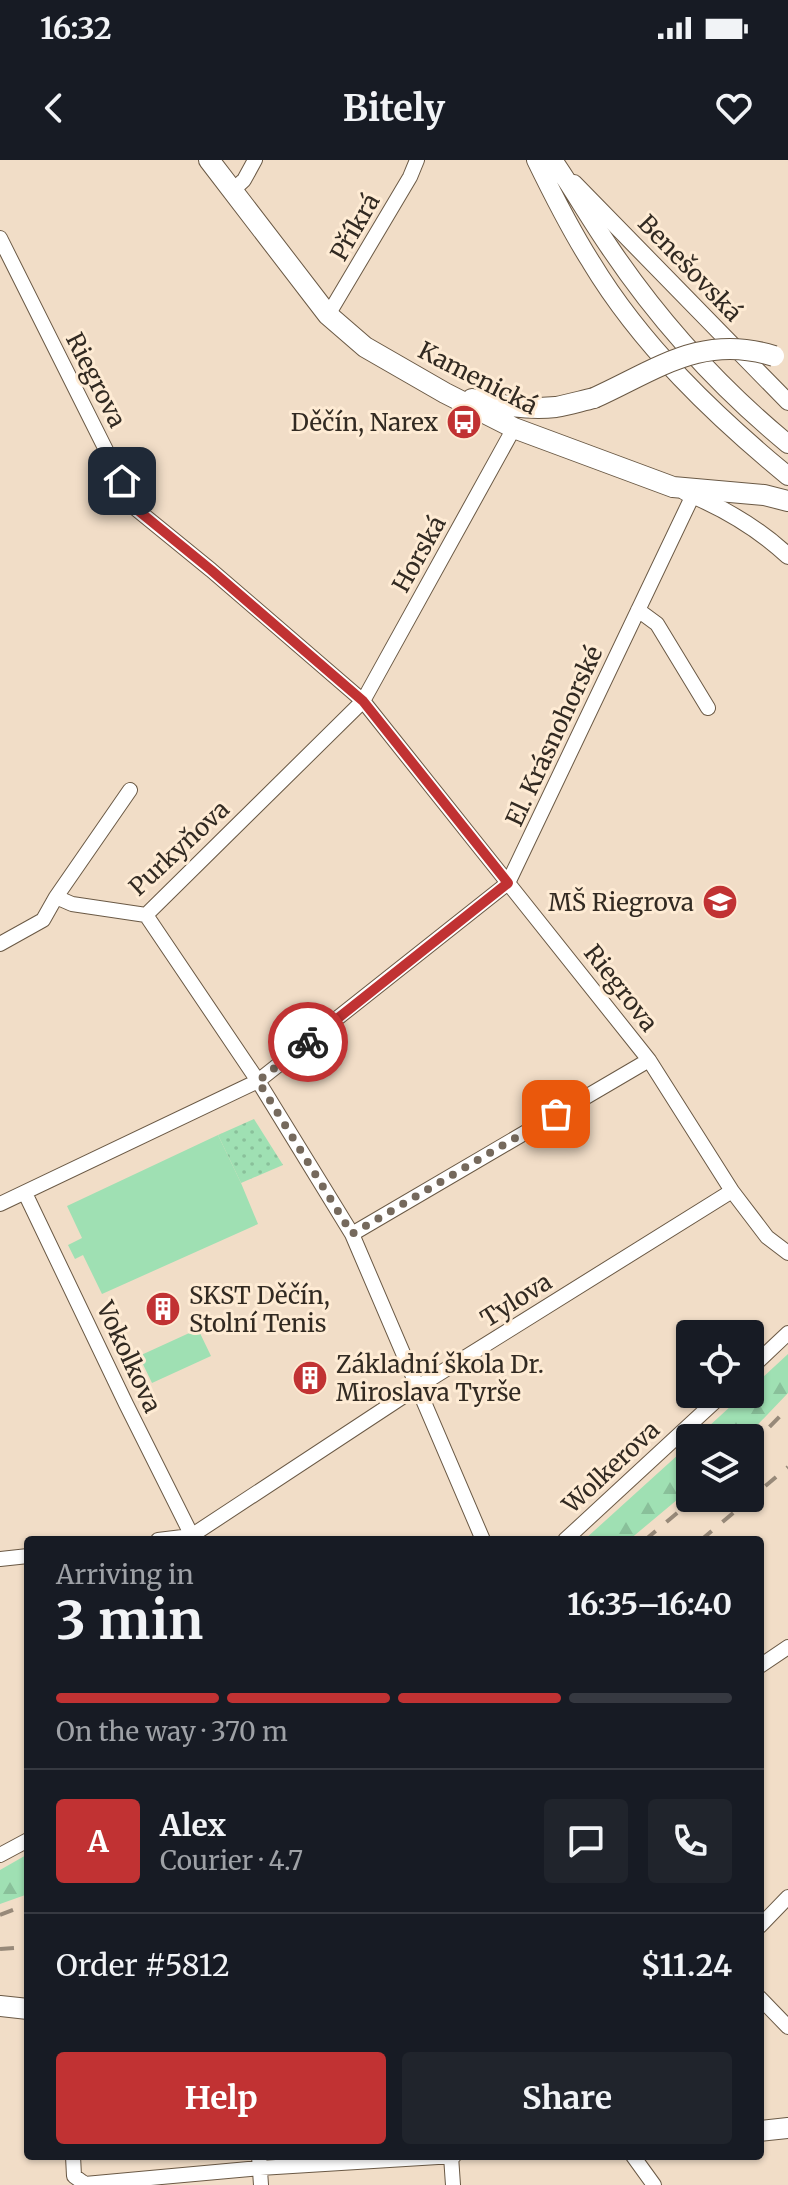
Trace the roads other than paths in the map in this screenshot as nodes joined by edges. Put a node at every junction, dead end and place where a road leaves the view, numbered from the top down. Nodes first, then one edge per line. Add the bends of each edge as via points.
1 (209, 160) edge
2 (255, 160) edge
3 (417, 160) edge
4 (536, 160) edge
5 (556, 163) edge
6 (232, 191) junction
7 (0, 238) edge
8 (328, 315) junction
9 (788, 363) edge
10 (445, 393) junction
11 (788, 402) edge
12 (514, 428) junction
13 (788, 444) edge
14 (788, 476) edge
15 (673, 487) junction
16 (693, 495) junction
17 (788, 501) edge
18 (788, 556) edge
19 (638, 610) junction
20 (363, 701) junction
21 (708, 708) dead end
22 (130, 790) dead end
23 (508, 883) junction
24 (56, 897) junction
25 (146, 915) junction
26 (0, 944) edge
27 (649, 1060) junction
28 (258, 1081) junction
29 (732, 1191) junction
30 (25, 1193) junction
31 (0, 1204) edge
32 (352, 1234) junction
33 (788, 1253) edge
34 (788, 1333) edge
35 (764, 1356) edge
36 (416, 1388) junction
37 (708, 1408) edge
38 (192, 1536) edge
39 (196, 1536) edge
40 (481, 1536) edge
41 (569, 1536) edge
42 (24, 1556) edge
43 (0, 1559) edge
44 (788, 1647) edge
45 (764, 1663) edge
46 (24, 1842) edge
47 (0, 1855) edge
48 (788, 1897) edge
49 (764, 1922) edge
50 (764, 2002) edge
51 (0, 2006) edge
52 (24, 2009) edge
53 (788, 2027) edge
54 (788, 2128) edge
55 (764, 2131) edge
56 (73, 2160) edge
57 (323, 2160) edge
58 (452, 2160) edge
59 (636, 2160) edge
60 (259, 2162) edge
61 (82, 2183) edge
62 (261, 2185) edge
63 (453, 2185) edge
64 (654, 2185) edge

1 - 6 main road, Kamenická
2 - 6 street
3 - 8 street, Příkrá
4 - 14 main road via 591,264 656,350 745,441
5 - 11 street, Benešovská
5 - 13 main road, Benešovská via 652,305 707,370
6 - 8 main road, Kamenická
7 - 20 street, Riegrova via 135,508
8 - 10 main road, Kamenická via 365,347
9 - 10 main road, bridge via 747,349 699,351 594,398 556,407 500,405
10 - 12 main road, Kamenická
12 - 15 main road, Kamenická
12 - 20 street, Horská
15 - 16 street, Kamenická
15 - 17 main road
16 - 18 street, Kamenická via 762,532
16 - 19 street, El. Krásnohorské
19 - 21 street via 657,624
19 - 23 street, El. Krásnohorské
20 - 23 street, Riegrova
20 - 25 street, Purkyňova
22 - 24 street
23 - 27 street, Riegrova
23 - 28 street, El. Krásnohorské
24 - 25 street, Purkyňova
24 - 26 street via 43,920
25 - 28 street
27 - 29 street, Riegrova
27 - 32 street
28 - 30 street, El. Krásnohorské
28 - 32 street
29 - 33 street, Riegrova via 767,1237
29 - 36 street, Tylova
30 - 31 street, El. Krásnohorské
30 - 38 street, Vokolkova
32 - 36 street
34 - 35 street
36 - 39 street, Tylova
36 - 40 street
37 - 41 street, Wolkerova
42 - 43 street
44 - 45 street
46 - 47 street
48 - 49 street
50 - 53 street
51 - 52 main road
54 - 55 main road
56 - 61 street via 74,2176
57 - 60 street
58 - 63 street
59 - 64 street
60 - 61 street
60 - 62 street

